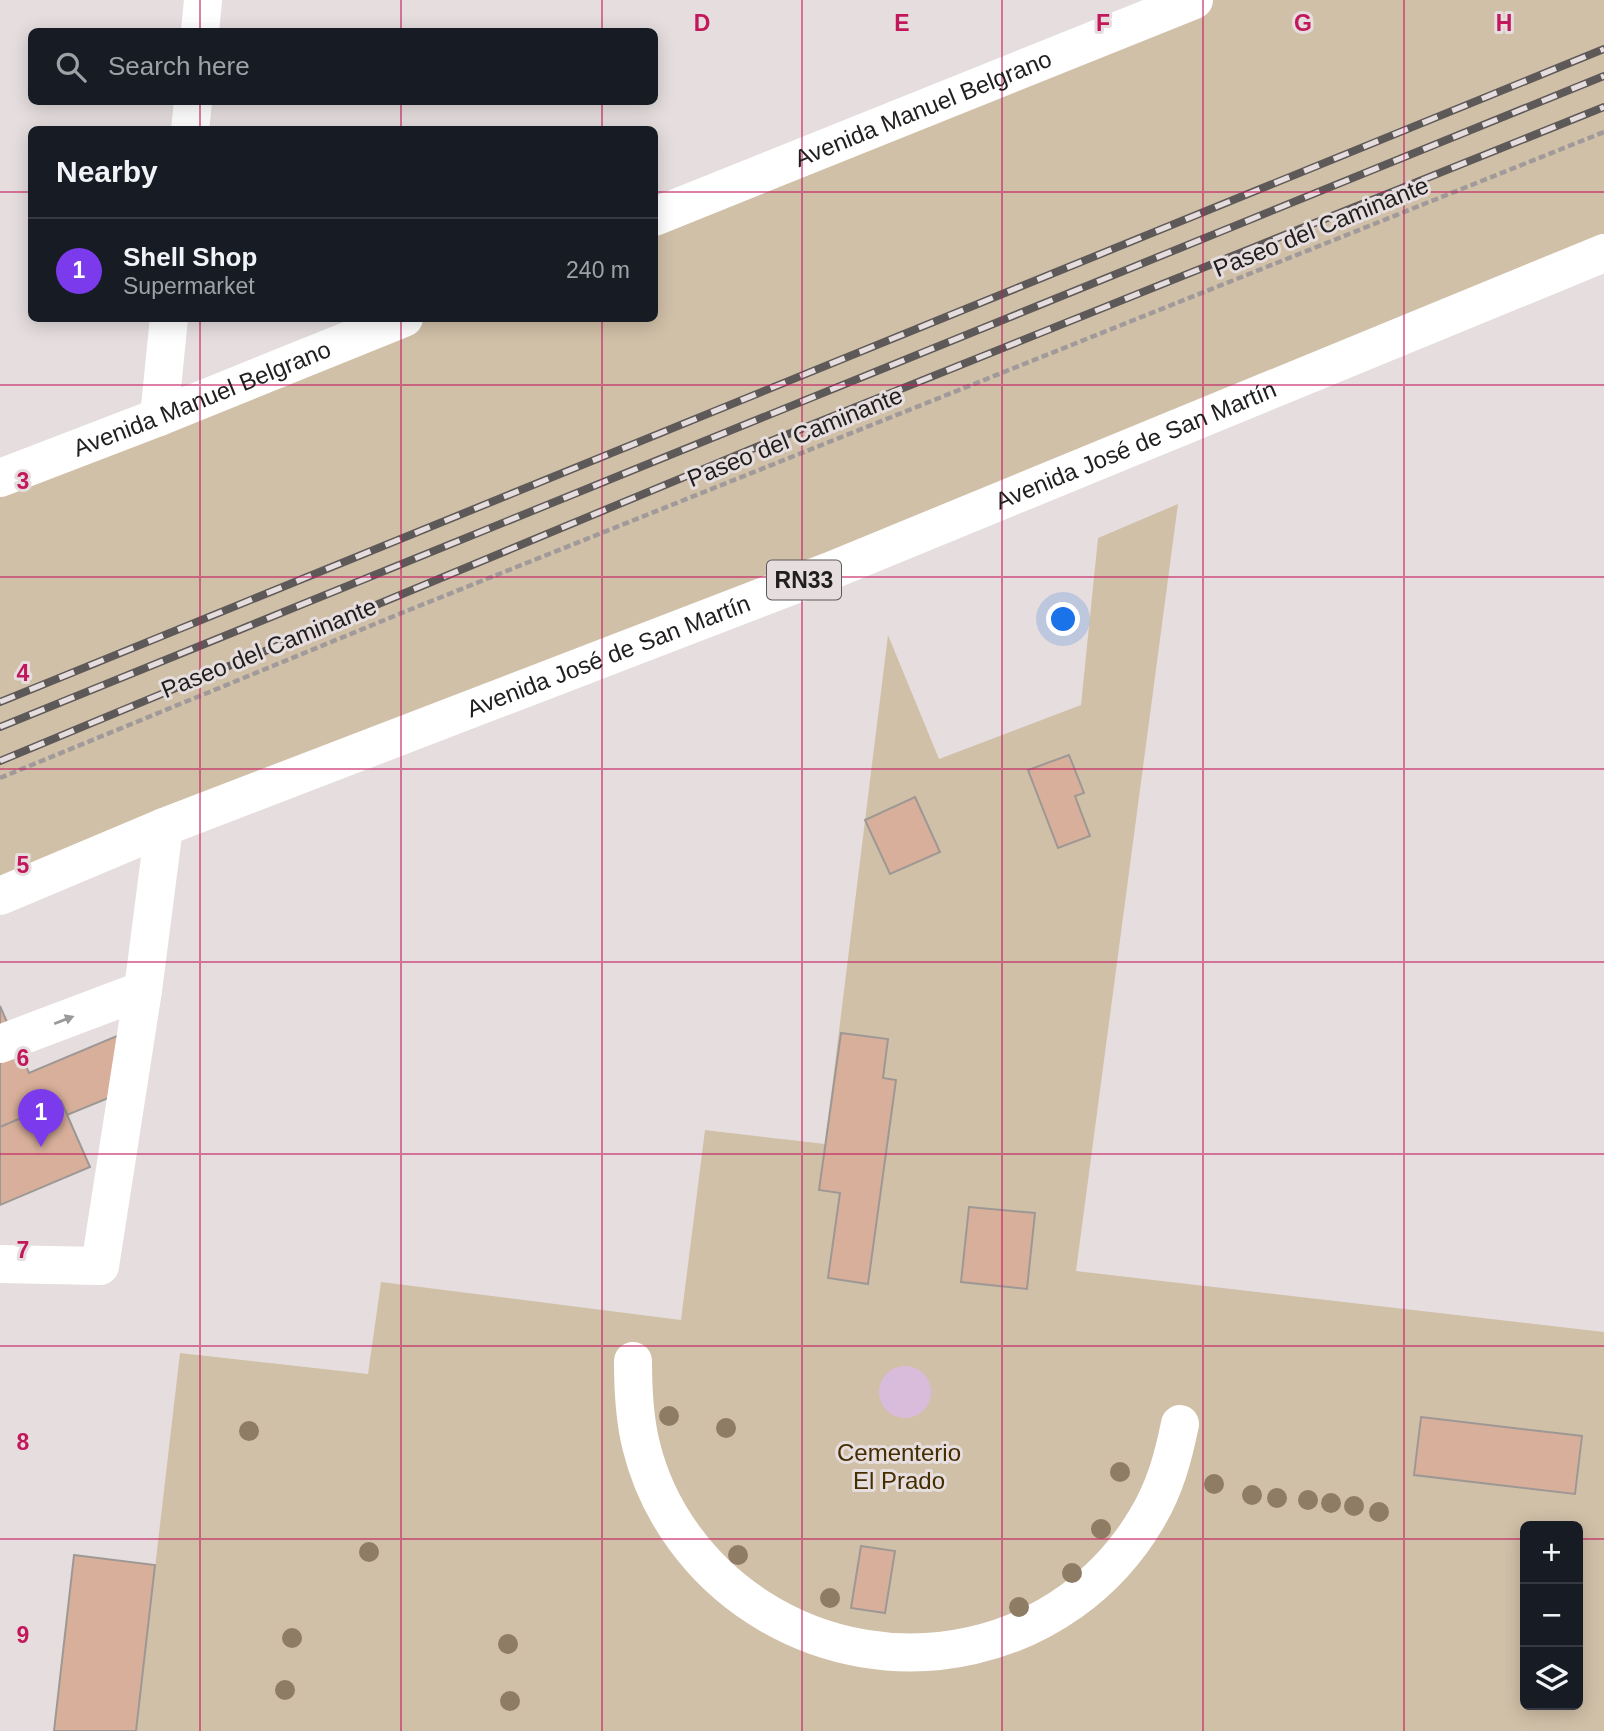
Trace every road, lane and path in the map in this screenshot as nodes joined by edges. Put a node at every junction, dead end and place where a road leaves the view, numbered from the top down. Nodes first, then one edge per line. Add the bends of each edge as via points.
1 (204, 0) edge
2 (1183, 2) edge
3 (200, 28) edge
4 (192, 105) edge
5 (190, 126) edge
6 (1604, 132) edge
7 (658, 215) edge
8 (1604, 253) edge
9 (169, 322) edge
10 (394, 322) edge
11 (159, 417) junction
12 (0, 478) edge
13 (0, 778) edge
14 (164, 827) junction
15 (0, 896) edge
16 (143, 990) junction
17 (0, 1044) edge
18 (0, 1264) edge
19 (633, 1360) dead end
20 (1180, 1424) dead end

1 - 3 main road
2 - 7 main road, Avenida Manuel Belgrano
4 - 5 main road
6 - 13 path, Paseo del Caminante
8 - 14 main road, Avenida José de San Martín / RN33 via 830,571
9 - 11 main road
10 - 11 main road, Avenida Manuel Belgrano
11 - 12 main road, Avenida Manuel Belgrano
14 - 15 main road, Avenida José de San Martín / RN33
14 - 16 main road
17 -> 16 main road
16 - 18 main road via 100,1266
19 - 20 main road via 641,1446 655,1487 690,1548 740,1597 781,1622 825,1641 873,1651 922,1654 972,1647 1019,1632 1061,1608 1099,1579 1131,1543 1171,1465

